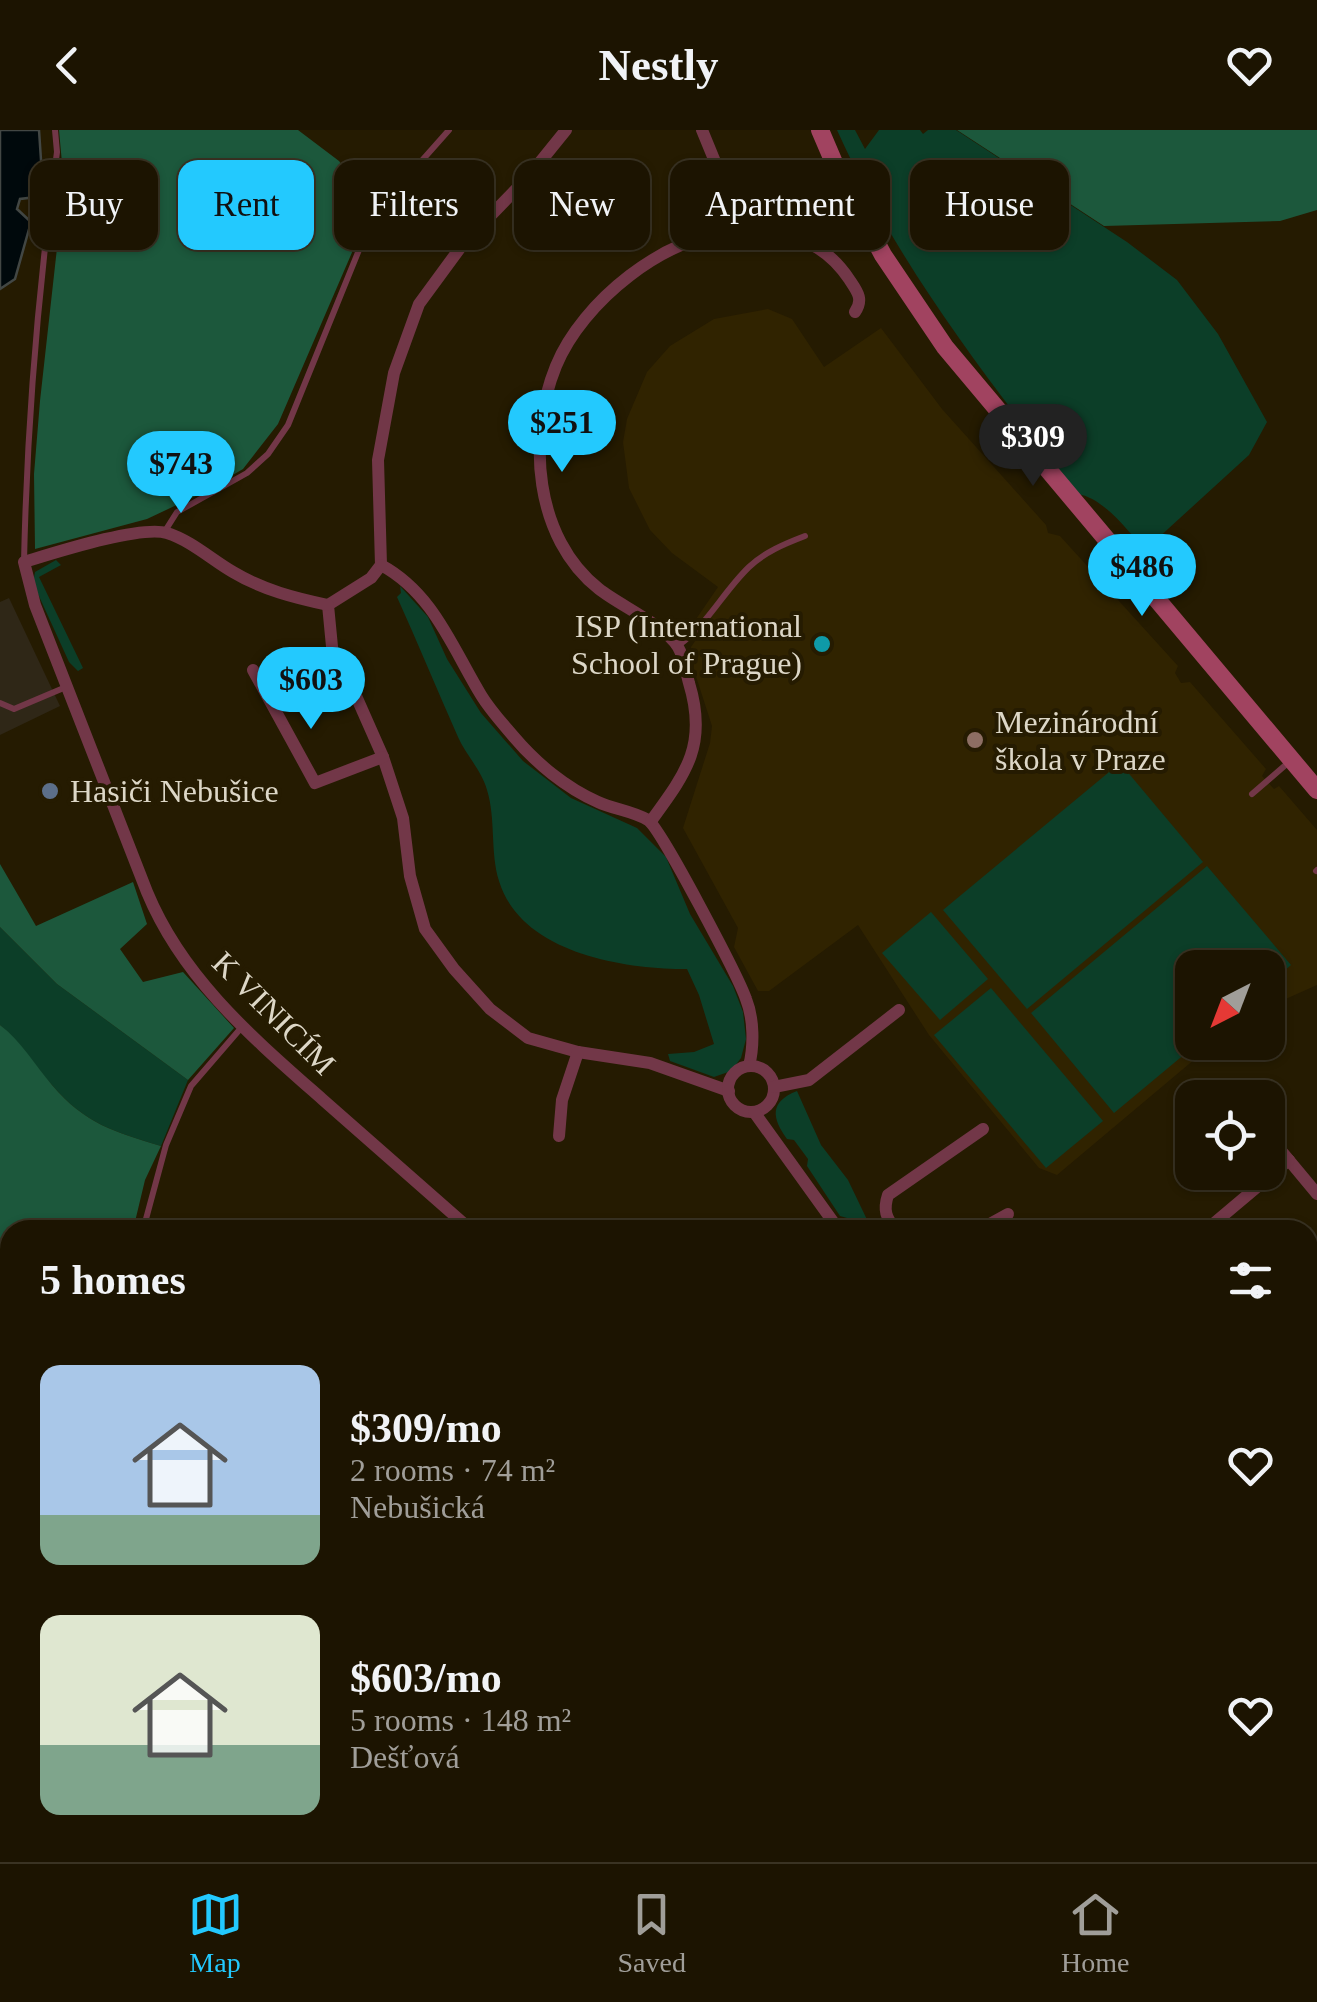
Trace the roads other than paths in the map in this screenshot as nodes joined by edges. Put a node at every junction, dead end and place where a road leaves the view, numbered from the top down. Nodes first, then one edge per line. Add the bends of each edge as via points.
1 (56, 130) edge
2 (448, 130) edge
3 (566, 130) edge
4 (702, 130) edge
5 (820, 130) edge
6 (714, 160) edge
7 (672, 250) edge
8 (823, 250) edge
9 (854, 312) dead end
10 (164, 532) junction
11 (805, 536) dead end
12 (24, 562) junction
13 (382, 565) junction
14 (328, 604) junction
15 (678, 646) junction
16 (253, 670) dead end
17 (67, 686) junction
18 (0, 704) edge
19 (383, 756) junction
20 (1292, 760) junction
21 (1317, 790) edge
22 (1252, 794) dead end
23 (651, 822) junction
24 (899, 1010) dead end
25 (242, 1027) junction
26 (578, 1052) junction
27 (749, 1066) junction
28 (774, 1087) junction
29 (729, 1092) junction
30 (754, 1112) junction
31 (982, 1128) dead end
32 (559, 1136) dead end
33 (1285, 1155) edge
34 (1289, 1160) junction
35 (1317, 1194) edge
36 (1008, 1214) dead end
37 (146, 1220) edge
38 (460, 1220) edge
39 (832, 1220) edge
40 (888, 1220) edge
41 (997, 1220) edge
42 (1218, 1220) edge

1 - 12 lane via 30,386
2 - 10 lane via 394,192 360,245 288,425 268,454 177,512
3 - 13 street via 463,244 420,304 394,372 378,460
4 - 6 street
5 - 20 street via 883,255 946,347
7 - 15 street via 647,261 608,294 556,364 538,436 538,468 560,543 595,586
8 - 9 street via 860,295
10 - 12 street
10 - 14 street via 285,596
11 - 15 lane via 749,566 700,630
12 - 17 street, K VINICÍM
13 - 14 street
13 - 23 street via 420,593 483,699 518,741 596,802
14 - 19 street via 334,657
15 - 23 street via 694,697 697,742 682,779
16 - 19 street via 315,783
17 - 18 lane via 14,709
17 - 25 street, K VINICÍM via 162,928
19 - 26 street via 404,818 410,876 426,928 490,1009 528,1038
20 - 21 street
20 - 22 lane
23 - 27 street via 748,1001
24 - 28 street via 808,1080
25 - 37 lane via 191,1086 161,1159
25 - 38 street, K VINICÍM
26 - 29 street via 650,1063
26 - 32 street via 562,1100
27 - 28 street via 768,1074
27 - 29 street via 732,1078
28 - 30 street via 771,1100
29 - 30 street via 740,1109
30 - 39 street
31 - 40 street via 888,1195
33 - 34 street
34 - 35 street
34 - 42 street
36 - 41 street

